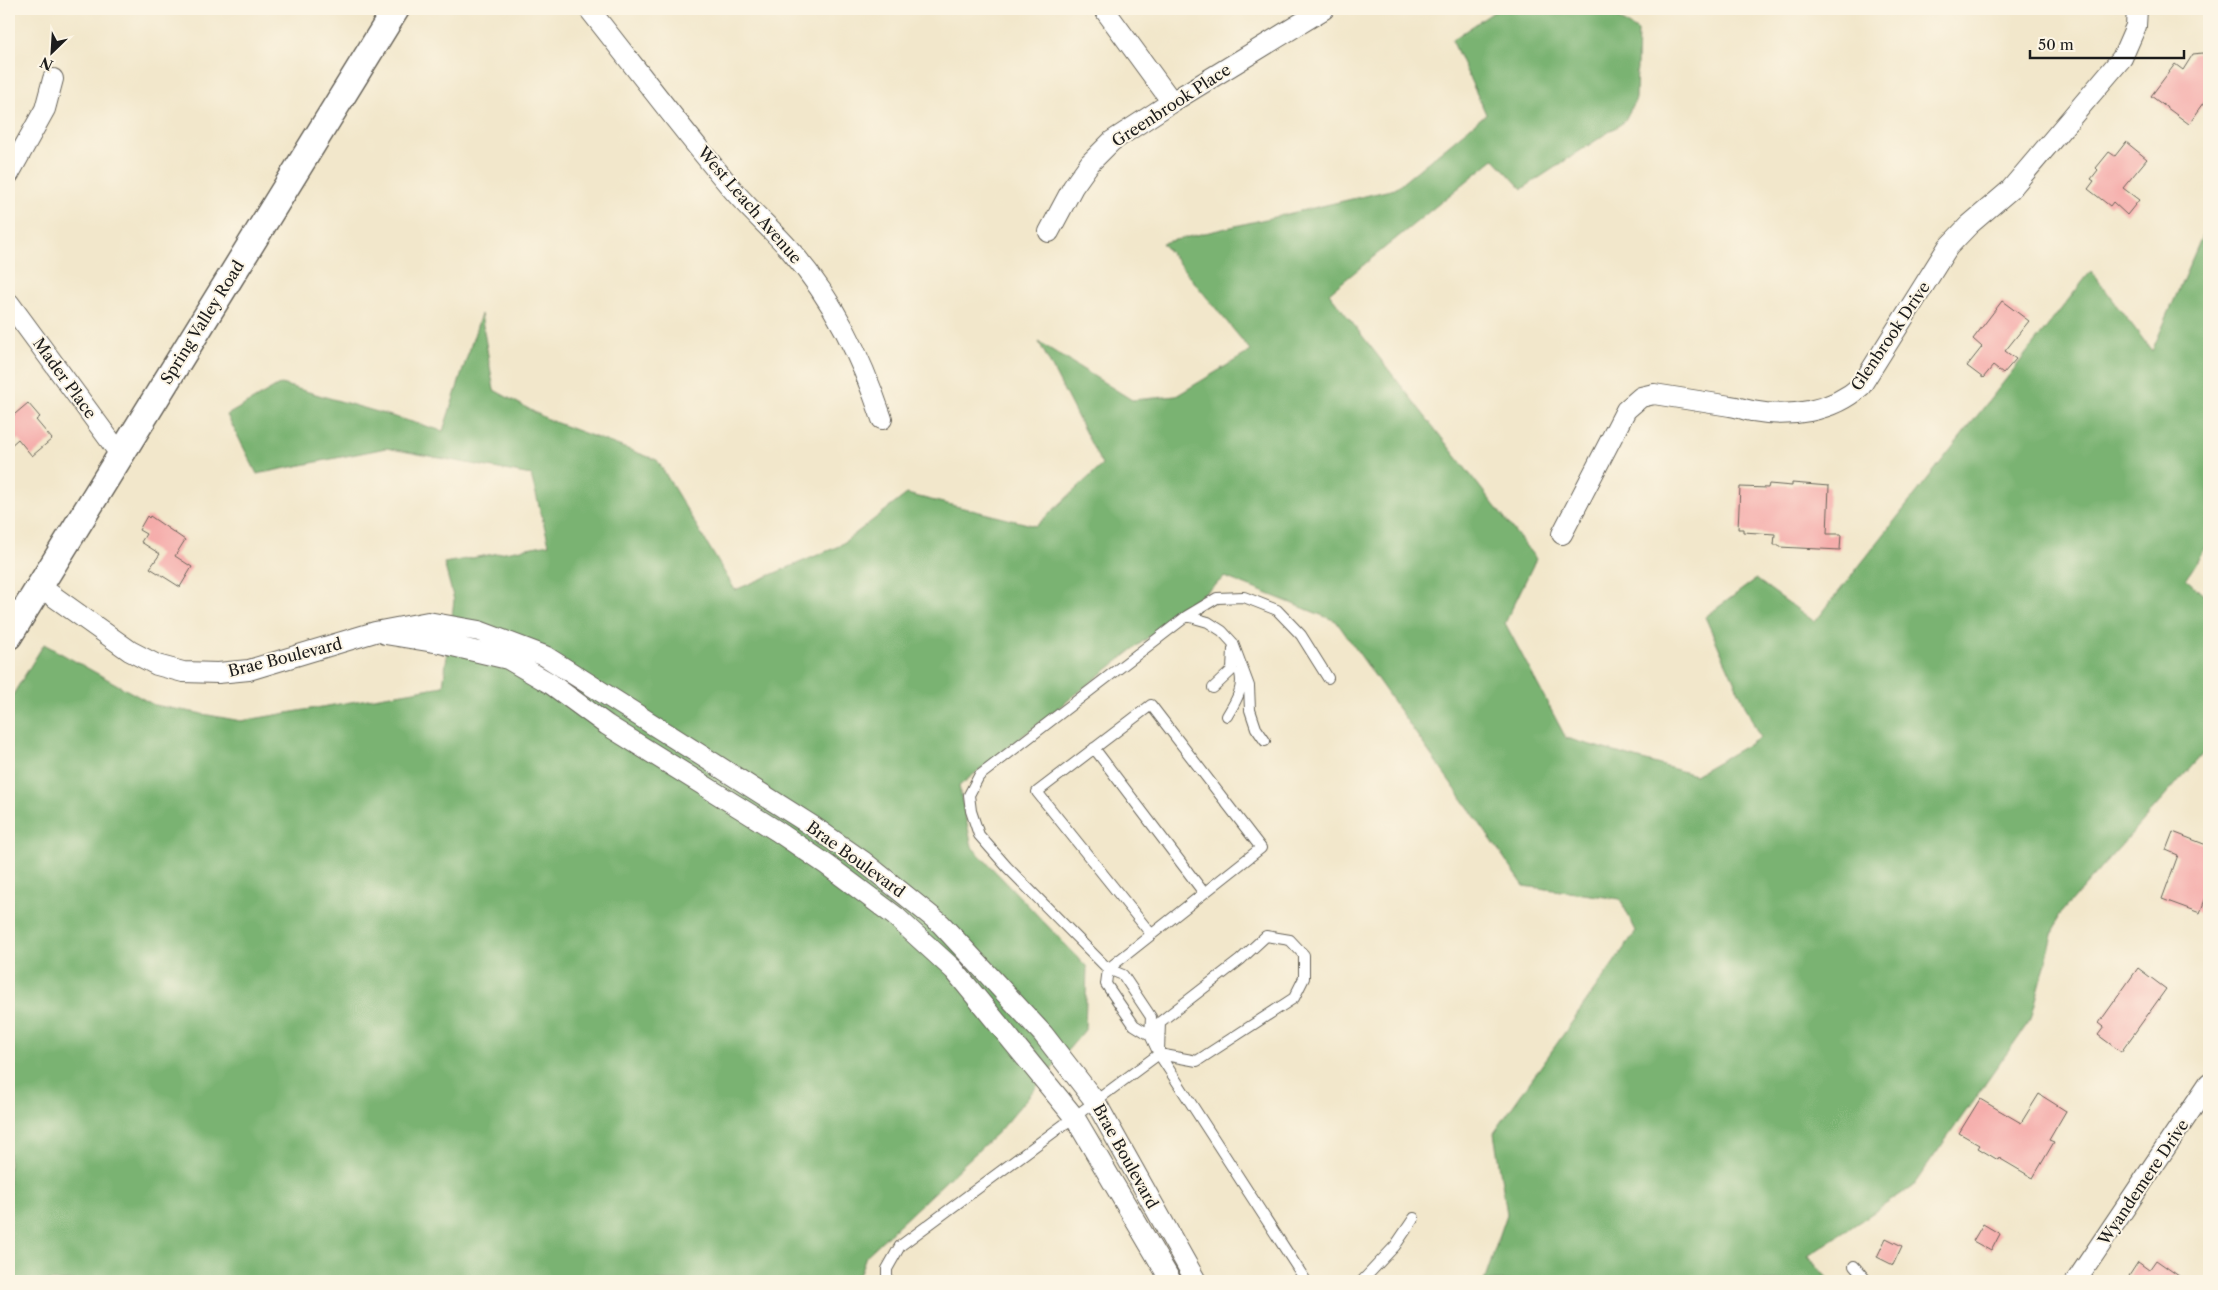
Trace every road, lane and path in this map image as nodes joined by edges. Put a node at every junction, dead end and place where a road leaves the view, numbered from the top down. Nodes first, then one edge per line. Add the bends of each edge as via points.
1 (396, 9) edge
2 (589, 9) edge
3 (1104, 9) edge
4 (1324, 9) edge
5 (2137, 9) edge
6 (53, 79) dead end
7 (1172, 102) junction
8 (9, 174) edge
9 (1049, 232) dead end
10 (9, 303) edge
11 (882, 419) dead end
12 (120, 454) junction
13 (1562, 534) dead end
14 (39, 586) junction
15 (16, 608) edge
16 (1187, 616) junction
17 (375, 632) junction
18 (9, 636) edge
19 (1233, 643) junction
20 (1328, 678) dead end
21 (1212, 688) dead end
22 (1227, 716) dead end
23 (1265, 741) dead end
24 (1094, 748) junction
25 (1204, 893) junction
26 (1151, 934) junction
27 (1108, 969) junction
28 (1150, 1035) junction
29 (1160, 1054) junction
30 (2209, 1083) edge
31 (1095, 1101) junction
32 (1074, 1118) junction
33 (1414, 1218) dead end
34 (1854, 1266) dead end
35 (887, 1281) edge
36 (1171, 1281) edge
37 (1196, 1281) edge
38 (1306, 1281) edge
39 (1362, 1281) edge
40 (1867, 1281) edge
41 (2076, 1281) edge

1 - 12 street, Spring Valley Road
2 - 11 street, West Leach Avenue via 729,186 818,284 861,360
3 - 7 street
4 - 7 street, Greenbrook Place
5 - 13 street, Glenbrook Drive via 2136,26 2122,58 2010,190 1948,247 1861,386 1833,405 1780,414 1654,394 1640,396 1626,410
6 - 8 street via 45,109
7 - 9 street, Greenbrook Place via 1112,141 1090,163 1072,187
10 - 12 street, Mader Place
12 - 14 street, Spring Valley Road
14 - 15 street, Spring Valley Road
14 - 17 street, Brae Boulevard via 130,651 157,665 184,672 218,674 249,670
15 - 18 street, Spring Valley Road
16 - 19 lane via 1208,622
16 - 20 lane via 1217,598 1244,597 1278,610 1300,635
16 - 27 lane via 979,776 970,795 971,811 979,835
17 - 31 street, Brae Boulevard via 428,622 479,631 545,656 806,822 864,862 941,924 1043,1034
17 - 32 street, Brae Boulevard via 508,659 827,865 895,916 954,970
19 - 21 lane via 1232,670
19 - 22 lane via 1243,684
19 - 23 lane via 1249,686 1250,710
24 - 25 lane
24 - 25 lane via 1151,705 1261,848
24 - 26 lane via 1037,792
25 - 26 lane
26 - 27 lane
27 - 28 lane via 1106,984 1134,1025
27 - 28 lane via 1123,975 1151,1017
28 - 29 lane
29 - 29 lane via 1196,1061 1294,998 1304,978 1304,955 1290,940 1266,936 1160,1022
29 - 31 lane
29 - 38 lane
30 - 41 street, Wyandemere Drive
31 - 32 lane
31 - 37 street, Brae Boulevard
32 - 35 lane via 900,1246 887,1269
32 - 36 street, Brae Boulevard
33 - 39 lane via 1395,1246
34 - 40 lane

